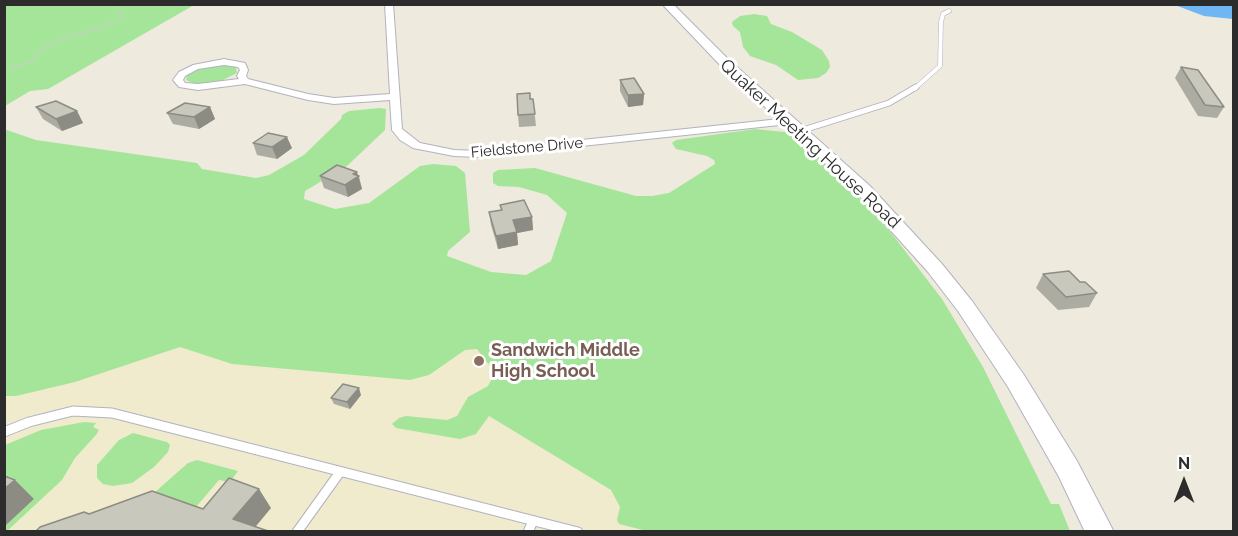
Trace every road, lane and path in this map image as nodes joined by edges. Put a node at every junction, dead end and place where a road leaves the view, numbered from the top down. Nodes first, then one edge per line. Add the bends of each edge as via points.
1 (115, 4) edge
2 (389, 4) edge
3 (667, 4) edge
4 (949, 11) dead end
5 (4, 69) edge
6 (245, 81) junction
7 (394, 97) junction
8 (794, 126) junction
9 (4, 432) edge
10 (340, 472) junction
11 (533, 521) junction
12 (297, 531) edge
13 (528, 531) edge
14 (578, 531) edge
15 (1100, 531) edge

1 - 5 path via 123,17 119,21 57,41 40,51 32,62
2 - 7 street, Fieldstone Drive
3 - 8 main road, Quaker Meeting House Road
4 - 8 lane via 943,14 940,30 940,66 910,92 844,119
6 - 6 street via 241,76 243,67 231,62 196,67 178,80 182,85 198,87
6 - 7 street via 325,100
7 - 8 street, Fieldstone Drive via 397,130 404,138 425,148 454,153
8 - 15 main road, Quaker Meeting House Road via 887,213 964,306 1011,373
9 - 10 lane via 50,416 93,410
10 - 11 lane
10 - 12 lane
11 - 13 lane
11 - 14 lane

